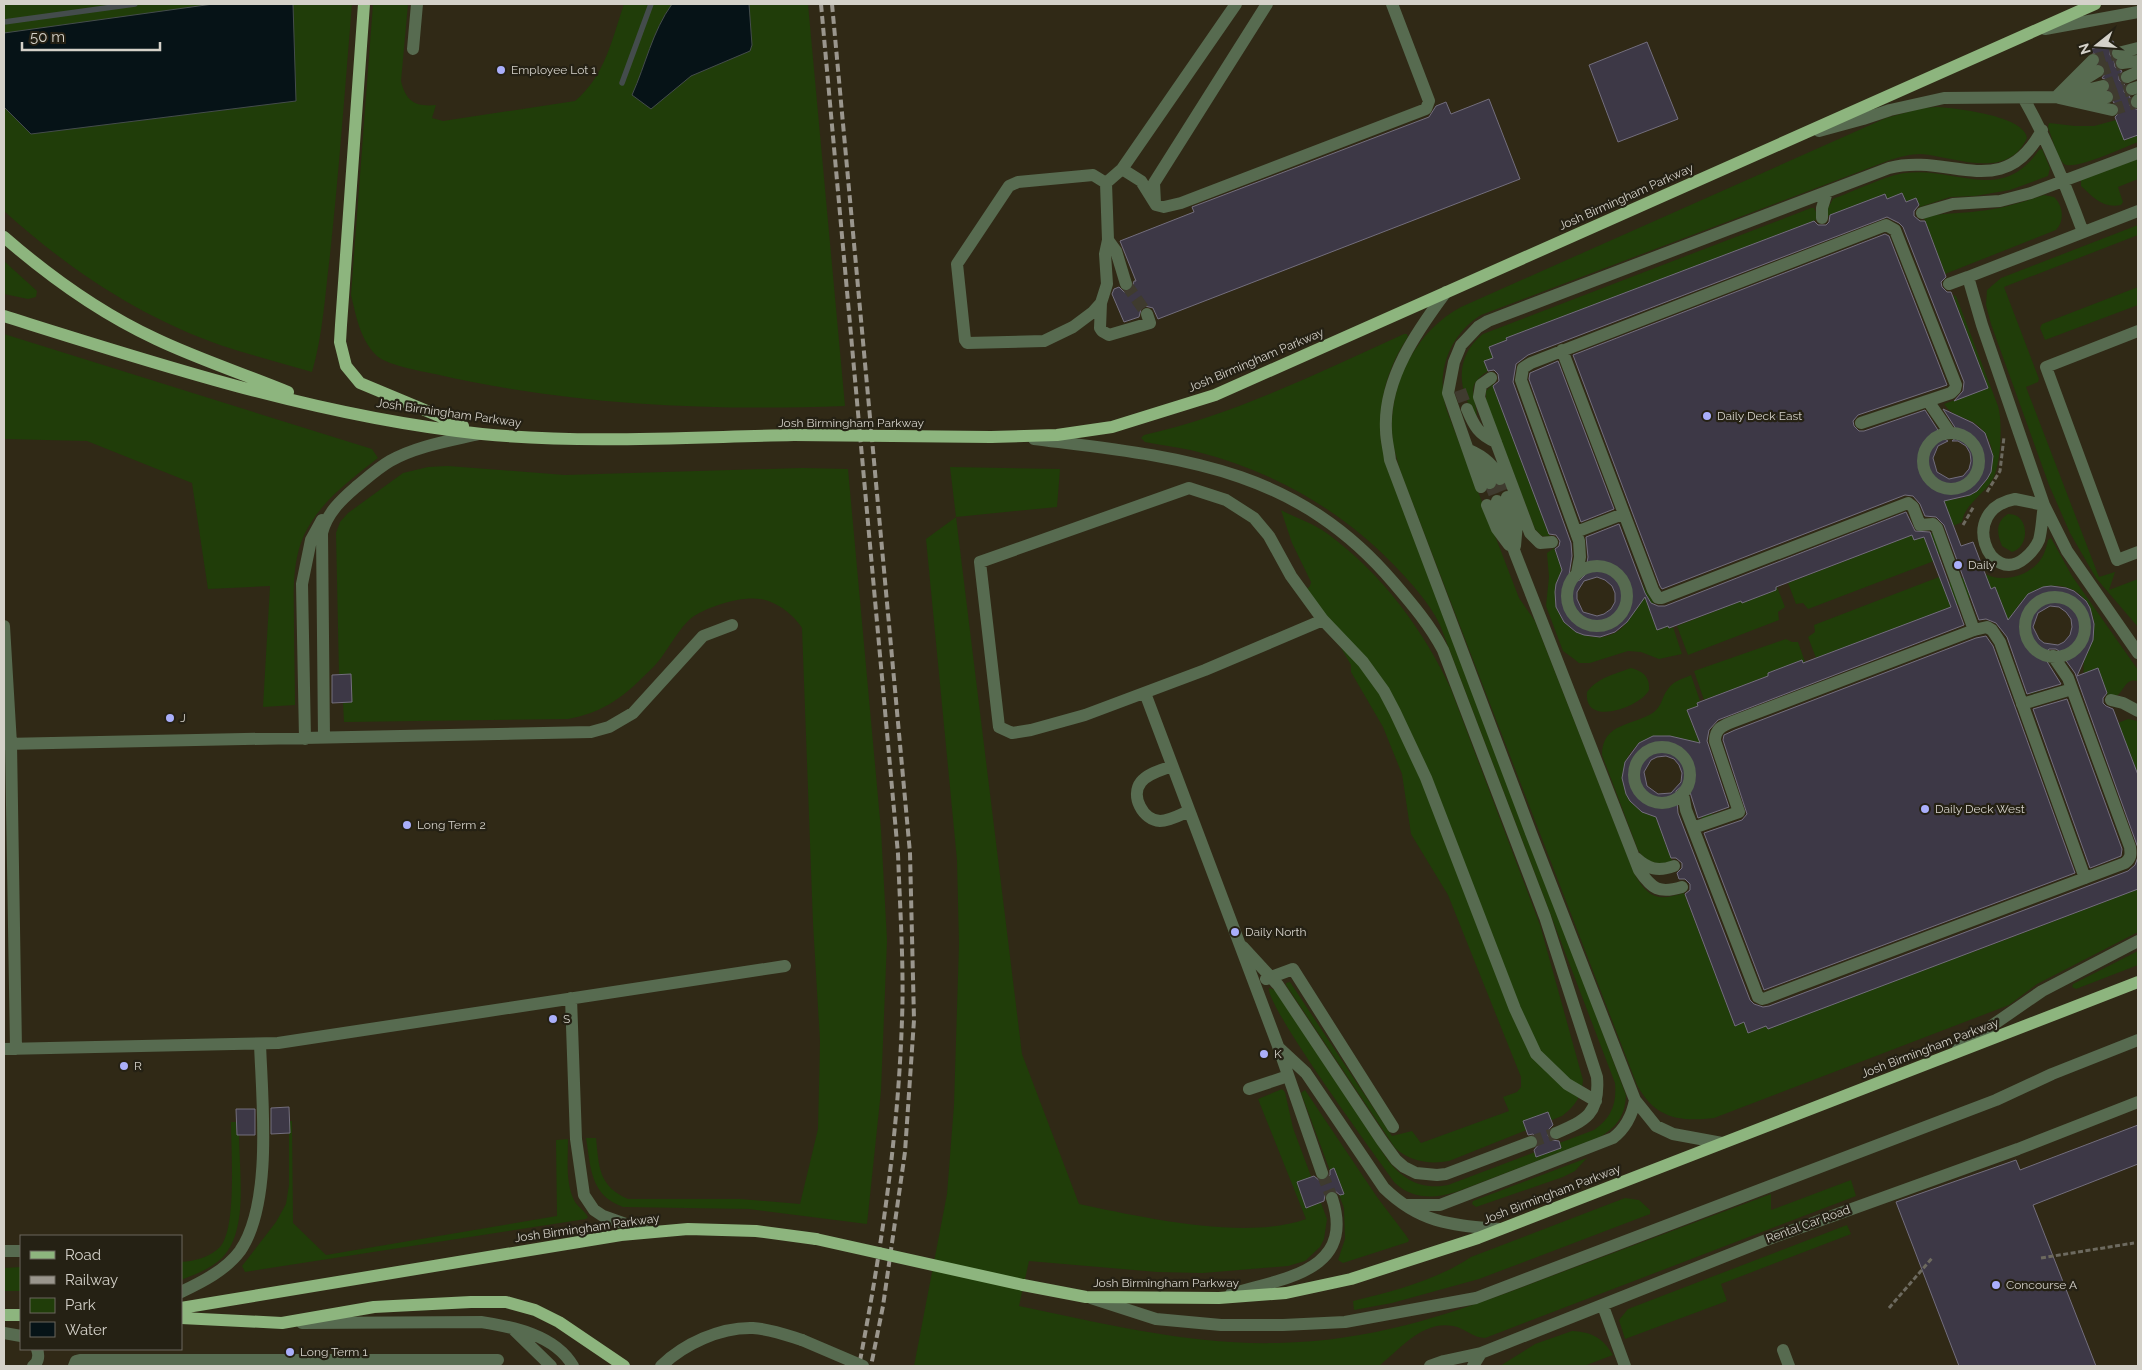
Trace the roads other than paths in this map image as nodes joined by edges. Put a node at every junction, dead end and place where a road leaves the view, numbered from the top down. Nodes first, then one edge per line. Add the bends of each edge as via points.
1 (364, 4) edge
2 (417, 4) edge
3 (1236, 4) edge
4 (1267, 4) edge
5 (1392, 4) edge
6 (2095, 4) edge
7 (2138, 12) edge
8 (2034, 31) junction
9 (2138, 48) edge
10 (413, 49) dead end
11 (2138, 61) edge
12 (2095, 66) tunnel mouth
13 (2056, 97) junction
14 (2024, 99) junction
15 (2080, 102) junction
16 (2112, 110) tunnel mouth
17 (2042, 130) junction
18 (1799, 136) junction
19 (2138, 153) edge
20 (1122, 169) junction
21 (2064, 180) junction
22 (1140, 181) junction
23 (1106, 183) junction
24 (1154, 183) junction
25 (1826, 192) junction
26 (1156, 205) junction
27 (2138, 210) edge
28 (1922, 213) dead end
29 (1822, 218) dead end
30 (2083, 232) junction
31 (4, 236) edge
32 (1108, 240) junction
33 (1968, 278) junction
34 (1126, 284) tunnel mouth
35 (1949, 284) dead end
36 (1446, 292) junction
37 (1102, 303) junction
38 (1147, 314) dead end
39 (4, 316) edge
40 (2138, 331) edge
41 (1562, 350) junction
42 (1454, 362) junction
43 (1490, 378) dead end
44 (1460, 390) tunnel mouth
45 (1928, 401) junction
46 (332, 409) junction
47 (1467, 409) tunnel mouth
48 (1861, 424) dead end
49 (1950, 432) junction
50 (481, 434) junction
51 (1020, 438) junction
52 (1496, 442) junction
53 (1469, 450) junction
54 (2044, 506) junction
55 (332, 511) junction
56 (1623, 514) junction
57 (1576, 532) junction
58 (1552, 542) dead end
59 (2138, 552) edge
60 (1515, 553) junction
61 (1577, 573) junction
62 (1323, 620) junction
63 (732, 625) dead end
64 (4, 626) edge
65 (1974, 630) junction
66 (2126, 635) junction
67 (2138, 642) edge
68 (2138, 653) edge
69 (2053, 656) junction
70 (2072, 689) junction
71 (1145, 693) junction
72 (2110, 700) dead end
73 (2022, 704) junction
74 (2138, 710) edge
75 (324, 738) junction
76 (305, 739) junction
77 (7, 744) edge
78 (1172, 766) junction
79 (1683, 794) junction
80 (1189, 811) junction
81 (1693, 828) junction
82 (1633, 855) junction
83 (1674, 866) dead end
84 (2085, 878) junction
85 (1682, 887) dead end
86 (2138, 941) edge
87 (1239, 943) junction
88 (785, 966) dead end
89 (1271, 977) junction
90 (2138, 982) edge
91 (1254, 984) junction
92 (571, 998) junction
93 (2138, 1040) edge
94 (260, 1044) junction
95 (1278, 1046) junction
96 (10, 1049) edge
97 (1950, 1055) junction
98 (1288, 1076) junction
99 (1249, 1089) dead end
100 (1635, 1100) junction
101 (1596, 1101) junction
102 (2138, 1102) edge
103 (1393, 1127) dead end
104 (1556, 1133) tunnel mouth
105 (1530, 1142) tunnel mouth
106 (1722, 1143) junction
107 (1322, 1173) tunnel mouth
108 (1332, 1198) tunnel mouth
109 (1406, 1205) junction
110 (1500, 1229) junction
111 (652, 1232) junction
112 (4, 1251) edge
113 (20, 1251) edge
114 (182, 1291) edge
115 (1086, 1297) junction
116 (1219, 1298) junction
117 (1603, 1306) junction
118 (182, 1308) edge
119 (4, 1315) edge
120 (20, 1315) edge
121 (182, 1318) edge
122 (282, 1323) junction
123 (510, 1326) junction
124 (4, 1333) edge
125 (20, 1336) edge
126 (37, 1350) edge
127 (1783, 1350) dead end
128 (1481, 1353) junction
129 (498, 1360) dead end
130 (34, 1366) edge
131 (74, 1366) edge
132 (551, 1366) edge
133 (573, 1366) edge
134 (624, 1366) edge
135 (661, 1366) edge
136 (863, 1366) edge
137 (1430, 1366) edge
138 (1473, 1366) edge
139 (1625, 1366) edge
140 (1789, 1366) edge

1 - 50 main road via 341,325 342,353 346,366 360,383
2 - 10 street
3 - 20 street
4 - 24 street
5 - 26 street via 1429,101 1426,108 1181,203 1164,207
6 - 8 main road, Josh Birmingham Parkway
7 - 8 street
8 - 18 main road, Josh Birmingham Parkway
9 - 11 street via 2120,58
12 - 13 street
13 - 14 street
13 - 15 street
13 - 15 street via 2105,91
14 - 17 street
14 - 18 street via 1944,98
15 - 16 street
17 - 21 street
17 - 25 street via 2029,152 1995,171 1904,164
18 - 36 main road, Josh Birmingham Parkway
19 - 21 street
20 - 22 street
20 - 23 street
21 - 28 street via 2000,200 1953,204
21 - 30 street
22 - 24 street
22 - 26 street
23 - 32 street
23 - 37 street via 1093,175 1013,183 957,264 965,340 971,344 1044,341 1073,327
24 - 26 street
25 - 29 street
25 - 42 street via 1488,321 1468,336
27 - 30 street
30 - 33 street
31 - 46 main road, Josh Birmingham Parkway via 43,271 97,307 156,339
32 - 34 street via 1116,252
32 - 37 street via 1105,254 1108,284
33 - 35 street
33 - 54 street
36 - 51 main road, Josh Birmingham Parkway via 1215,395 1112,427
36 - 100 street via 1404,354 1390,392 1385,429 1390,460
37 - 38 street via 1100,328 1109,335 1150,323
39 - 46 main road, Josh Birmingham Parkway via 214,380
40 - 59 street via 2046,367 2117,560
41 - 45 street via 1886,225 1895,230 1956,385 1954,391
41 - 56 street
41 - 57 street via 1526,365 1521,372 1521,380
42 - 44 street
42 - 53 street via 1448,393
43 - 52 street via 1478,391
45 - 48 street
45 - 49 street
46 - 50 main road, Josh Birmingham Parkway
47 - 52 street via 1484,437
49 - 49 street via 1935,437 1928,444 1923,462 1929,478 1944,488 1954,489 1963,487 1976,475 1980,457 1971,440
50 - 51 main road, Josh Birmingham Parkway, bridge via 544,439 794,435
50 - 55 street via 422,448 390,462 347,495
51 - 101 street via 1175,459 1235,474 1299,502 1319,515 1360,547 1386,573 1426,621 1443,650 1545,917 1597,1078
52 - 58 street via 1530,533 1540,543
53 - 53 street via 1483,456 1497,471 1490,483
54 - 54 street via 2015,499 2002,501 1986,516 1984,538 1994,561 2011,565 2030,555 2039,540
54 - 66 street via 2067,551
55 - 75 street via 322,533
55 - 76 street via 316,528 311,540 302,584
56 - 57 street
56 - 65 street via 1653,590 1660,598 1910,503 1920,525 1934,524 1937,528
57 - 61 street via 1580,546
60 - 60 street via 1497,529 1497,501 1517,522
60 - 82 street
61 - 61 street via 1571,580 1567,599 1574,616 1591,626 1601,626 1618,617 1624,610 1626,595 1622,580 1615,572 1596,566
62 - 71 street
62 - 71 street via 1254,518 1226,500 1189,488 980,562 999,727 1012,733 1031,730
62 - 101 street via 1363,662 1384,690 1395,712 1426,778 1515,1009 1536,1054 1566,1084
63 - 75 street via 703,636 632,713 600,731
64 - 77 street
65 - 73 street via 1987,627 1996,635
65 - 81 street via 1718,729 1715,741 1740,812
66 - 67 street
66 - 68 street
69 - 69 street via 2034,648 2025,630 2030,610 2041,600 2056,597 2073,603 2079,610 2084,628 2082,637 2071,652
69 - 70 street via 2066,673
70 - 73 street
70 - 84 street via 2131,854 2125,864
71 - 78 street
72 - 74 street
73 - 84 street
75 - 76 street
76 - 77 street
77 - 96 street
78 - 80 street
78 - 80 street via 1149,775 1140,783 1139,804 1144,814 1157,821
79 - 79 street via 1690,782 1690,772 1682,756 1666,748 1648,751 1636,766 1634,775 1644,796 1662,803 1676,800
79 - 81 street
80 - 87 street
81 - 84 street via 1755,992 1762,999
82 - 83 street via 1648,868 1658,870
82 - 85 street via 1639,870 1654,888 1663,891
86 - 97 street via 2042,991
87 - 89 street
87 - 91 street
88 - 92 street
89 - 91 street
89 - 103 street via 1293,969
89 - 105 street via 1382,1141 1404,1167 1426,1175 1446,1174
90 - 97 main road, Josh Birmingham Parkway
91 - 95 street
92 - 94 street
92 - 111 street via 576,1139 584,1194 594,1210 603,1216
93 - 115 street via 1996,1100 1476,1298 1345,1322 1221,1325 1156,1319
94 - 96 street
94 - 114 street via 263,1141 260,1193 252,1225 244,1245 231,1262
95 - 98 street
95 - 109 street via 1306,1073 1384,1188
97 - 106 main road, Josh Birmingham Parkway
98 - 99 street
98 - 107 street
100 - 106 street via 1656,1126 1673,1134
100 - 109 street via 1627,1124 1613,1138 1440,1206
101 - 104 street via 1587,1118
102 - 117 street, Rental Car Road via 1766,1240
106 - 110 main road, Josh Birmingham Parkway
108 - 116 street via 1337,1216 1336,1238 1323,1261 1302,1272
109 - 110 street via 1437,1222
110 - 116 main road, Josh Birmingham Parkway via 1351,1279 1286,1293
111 - 115 main road, Josh Birmingham Parkway, bridge via 688,1229 756,1231 816,1239
111 - 118 main road, Josh Birmingham Parkway
112 - 113 street
115 - 116 main road, Josh Birmingham Parkway
117 - 128 street, Rental Car Road
117 - 139 street
119 - 120 main road
121 - 122 main road
122 - 123 street via 481,1322
122 - 134 main road via 374,1307 506,1302 535,1310 559,1322
123 - 132 street
123 - 133 street via 550,1344
124 - 125 street
126 - 130 street via 39,1357
127 - 140 street
128 - 137 street, Rental Car Road
128 - 138 street
129 - 131 street via 80,1360
135 - 136 street, bridge via 684,1348 725,1331 753,1328 802,1340

